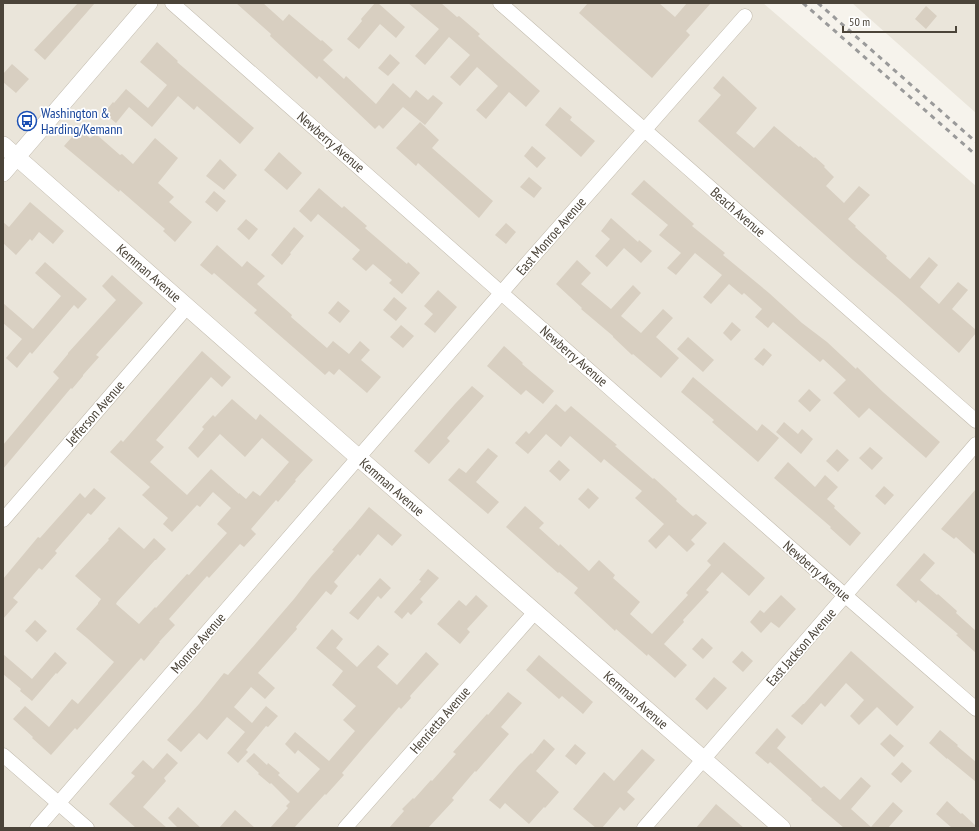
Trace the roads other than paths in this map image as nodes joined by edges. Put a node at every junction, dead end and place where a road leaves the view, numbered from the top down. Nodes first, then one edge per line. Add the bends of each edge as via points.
1 (149, 3) edge
2 (172, 3) edge
3 (500, 3) edge
4 (745, 16) dead end
5 (644, 130) junction
6 (3, 145) edge
7 (17, 157) junction
8 (3, 173) edge
9 (502, 293) junction
10 (187, 307) junction
11 (976, 421) edge
12 (976, 444) edge
13 (359, 458) junction
14 (3, 520) edge
15 (845, 596) junction
16 (535, 612) junction
17 (976, 709) edge
18 (3, 755) edge
19 (703, 759) junction
20 (59, 804) junction
21 (37, 828) edge
22 (87, 828) edge
23 (345, 828) edge
24 (644, 828) edge
25 (782, 828) edge

1 - 7 street
2 - 9 street, Newberry Avenue
3 - 5 street, Beach Avenue
4 - 5 street, East Monroe Avenue
5 - 9 street, East Monroe Avenue
5 - 11 street, Beach Avenue
6 - 7 street, Kemman Avenue
7 - 8 street
7 - 10 street, Kemman Avenue
9 - 13 street, East Monroe Avenue
9 - 15 street, Newberry Avenue
10 - 13 street, Kemman Avenue
10 - 14 street, Jefferson Avenue
12 - 15 street, East Jackson Avenue
13 - 16 street, Kemman Avenue
13 - 20 street, Monroe Avenue
15 - 17 street, Newberry Avenue
15 - 19 street, East Jackson Avenue
16 - 19 street, Kemman Avenue
16 - 23 street, Henrietta Avenue
18 - 20 street
19 - 24 street, East Jackson Avenue
19 - 25 street, Kemman Avenue
20 - 21 street, Monroe Avenue
20 - 22 street

